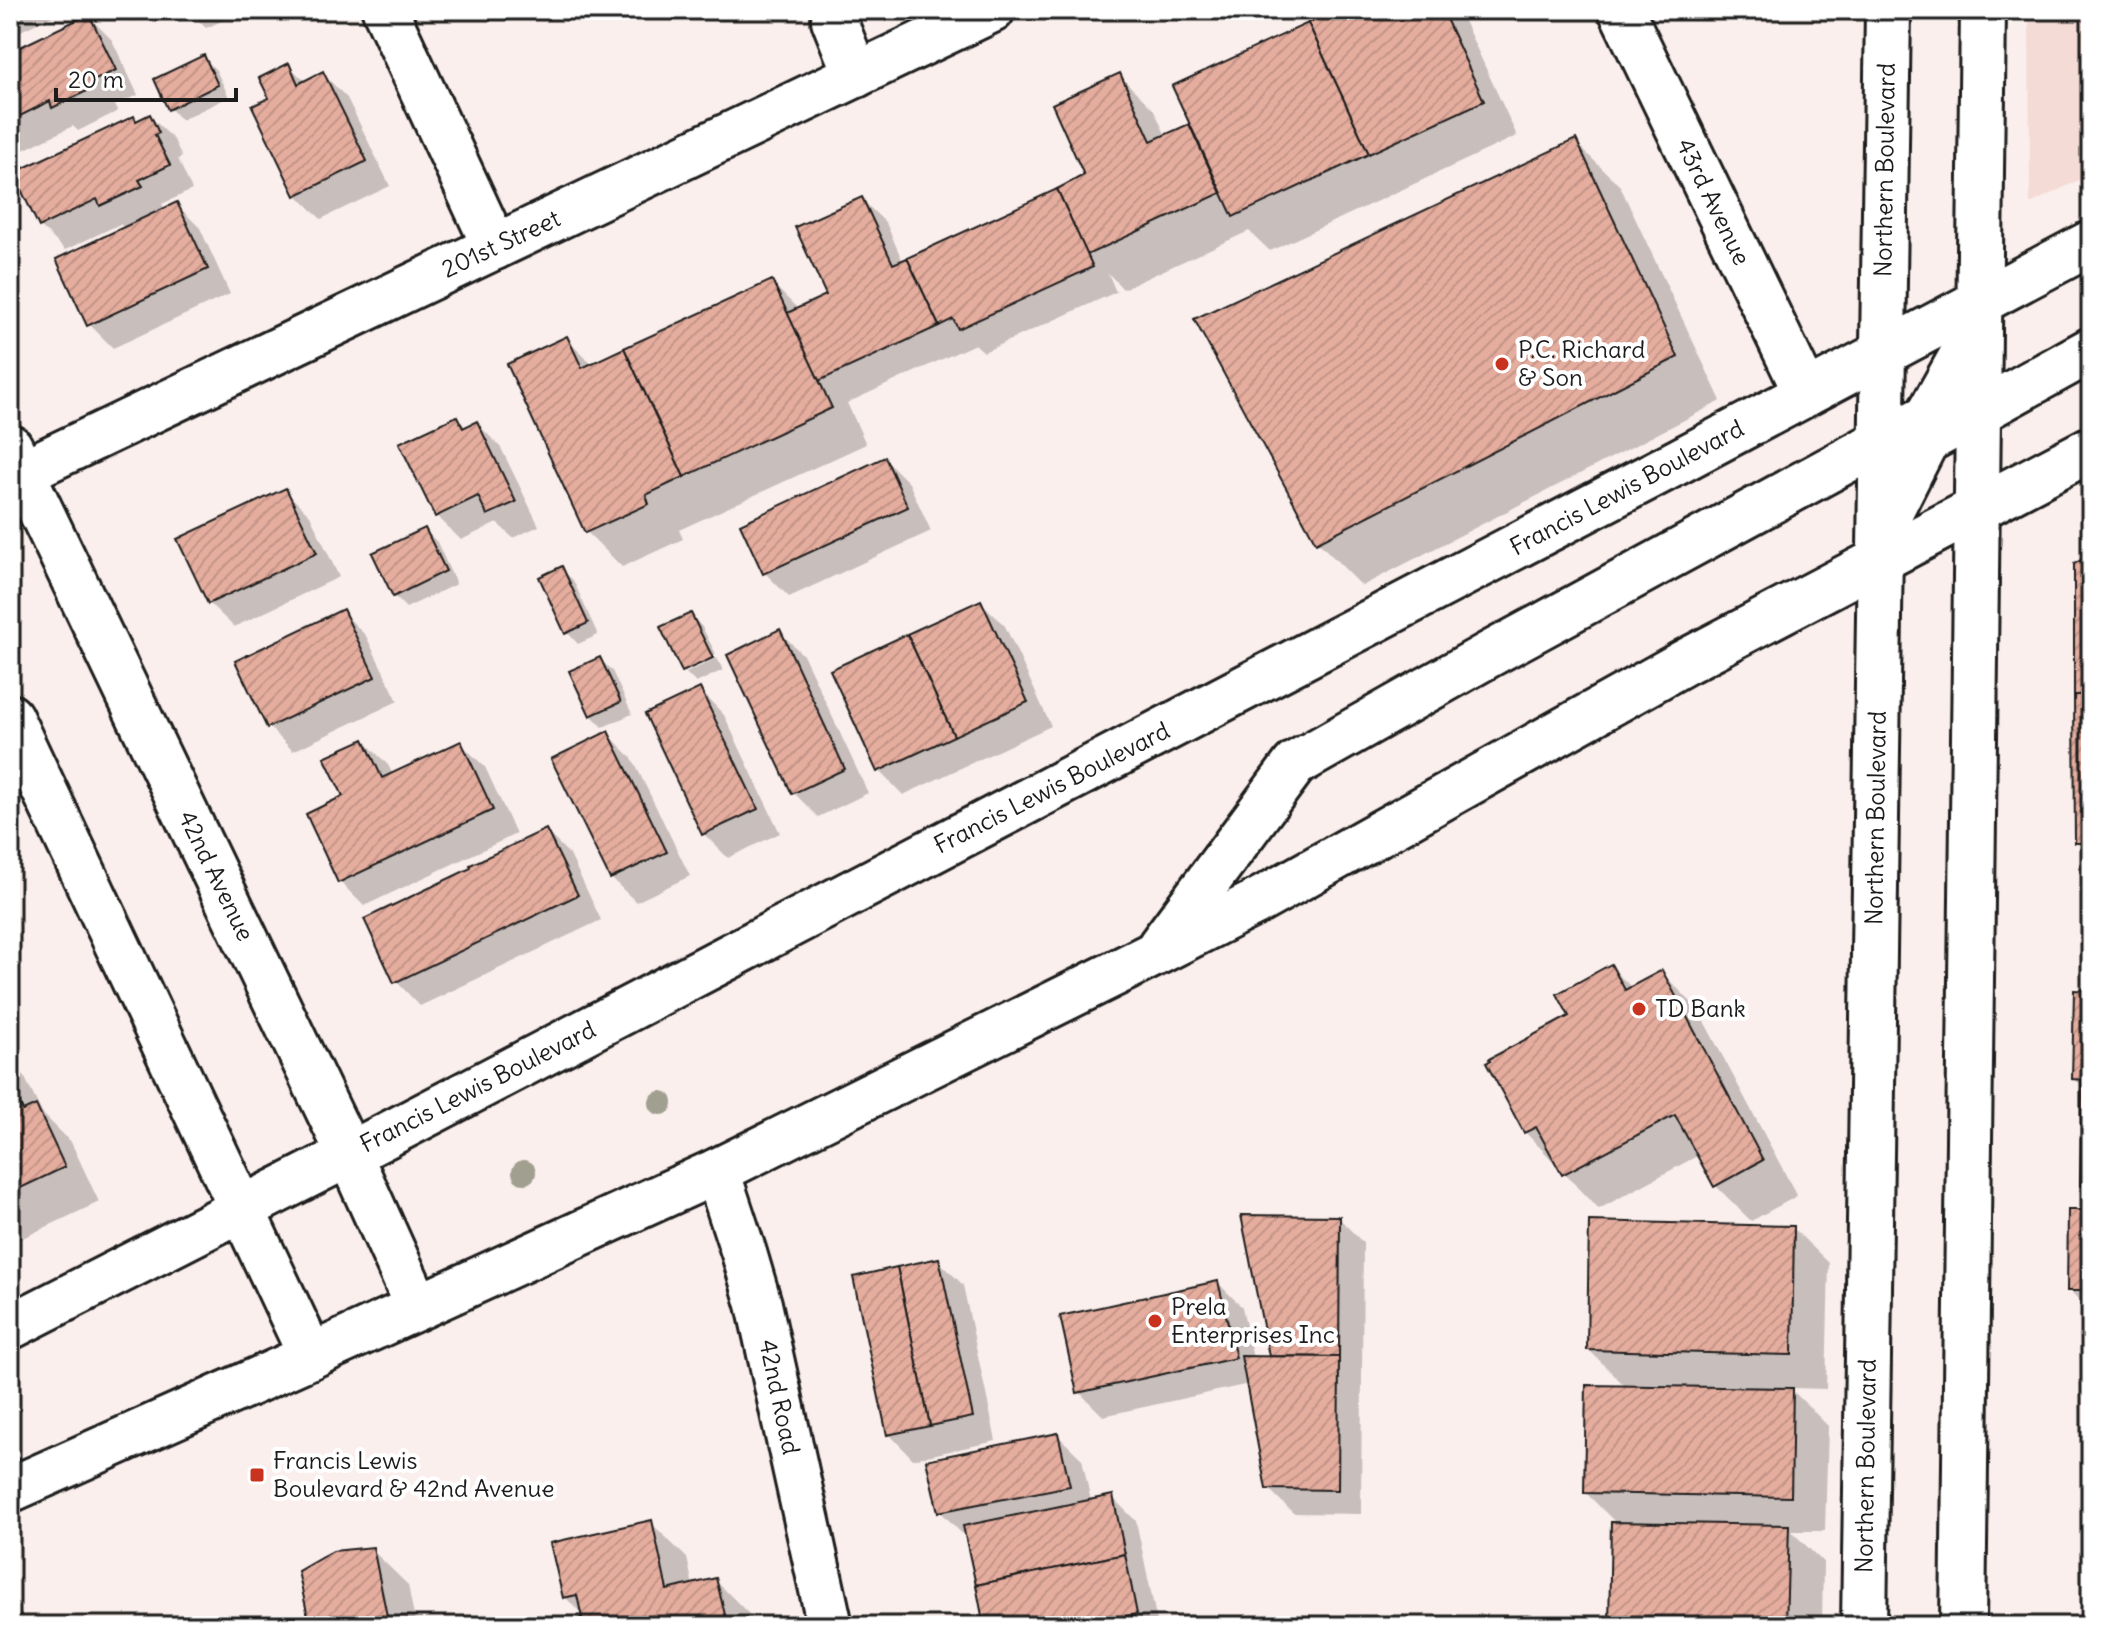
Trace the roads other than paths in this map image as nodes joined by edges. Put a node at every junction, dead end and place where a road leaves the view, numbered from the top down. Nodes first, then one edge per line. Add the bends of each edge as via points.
1 (385, 10) edge
2 (835, 10) edge
3 (992, 10) edge
4 (1621, 10) edge
5 (1888, 10) edge
6 (1983, 10) edge
7 (856, 75) junction
8 (2091, 243) edge
9 (495, 247) junction
10 (1979, 313) junction
11 (2091, 350) edge
12 (1883, 353) junction
13 (1806, 393) junction
14 (1977, 412) junction
15 (1881, 441) junction
16 (2091, 449) edge
17 (14, 465) edge
18 (1977, 509) junction
19 (1880, 546) junction
20 (10, 717) edge
21 (1154, 954) junction
22 (349, 1154) junction
23 (717, 1171) junction
24 (242, 1209) junction
25 (418, 1307) junction
26 (10, 1327) edge
27 (311, 1356) junction
28 (10, 1490) edge
29 (830, 1626) edge
30 (1864, 1626) edge
31 (1963, 1626) edge

1 - 9 main road
2 - 7 main road via 834,20
3 - 7 main road, 201st Street
4 - 13 main road, 43rd Avenue
5 - 12 main road, Northern Boulevard
6 - 10 main road
7 - 9 main road, 201st Street
8 - 10 main road, Francis Lewis Boulevard
9 - 17 main road, 201st Street
10 - 12 main road, Francis Lewis Boulevard
10 - 14 main road
10 - 15 main road via 1928,416
11 - 14 main road
12 - 13 main road, Francis Lewis Boulevard
12 - 15 main road, Northern Boulevard
13 - 22 main road, Francis Lewis Boulevard
14 - 18 main road
14 - 19 main road via 1926,441
15 - 19 main road, Northern Boulevard
15 - 21 main road via 1295,764
16 - 18 main road
17 - 22 main road, 42nd Avenue
18 - 19 main road
18 - 31 main road
19 - 21 main road via 1685,662
19 - 30 main road, Northern Boulevard
20 - 24 main road
21 - 23 main road
22 - 24 main road, Francis Lewis Boulevard
22 - 25 main road, 42nd Avenue
23 - 25 main road
23 - 29 main road, 42nd Road via 759,1304
24 - 26 main road, Francis Lewis Boulevard
24 - 27 main road
25 - 27 main road
27 - 28 main road

